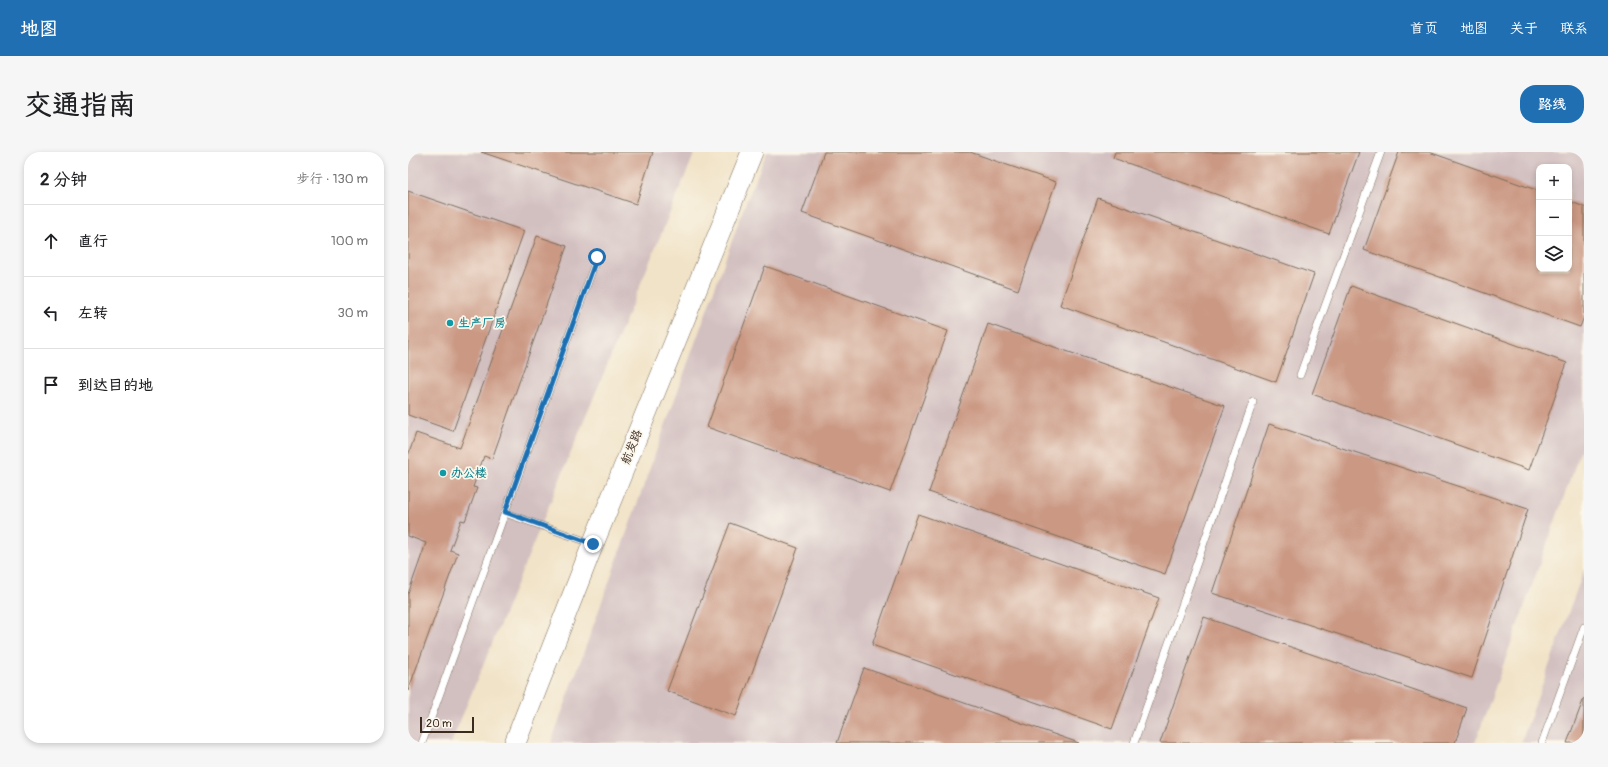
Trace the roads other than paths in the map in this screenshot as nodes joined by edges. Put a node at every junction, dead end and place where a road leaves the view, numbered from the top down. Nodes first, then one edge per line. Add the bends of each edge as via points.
1 (752, 152) edge
2 (1382, 152) edge
3 (597, 257) dead end
4 (1300, 375) dead end
5 (1253, 402) dead end
6 (505, 512) junction
7 (593, 544) junction
8 (1584, 627) edge
9 (422, 743) edge
10 (515, 743) edge
11 (1134, 743) edge
12 (1542, 743) edge

1 - 7 main road, 航发路
2 - 4 lane
3 - 6 lane
5 - 11 lane
6 - 7 lane
6 - 9 lane
7 - 10 main road, 航发路
8 - 12 lane

